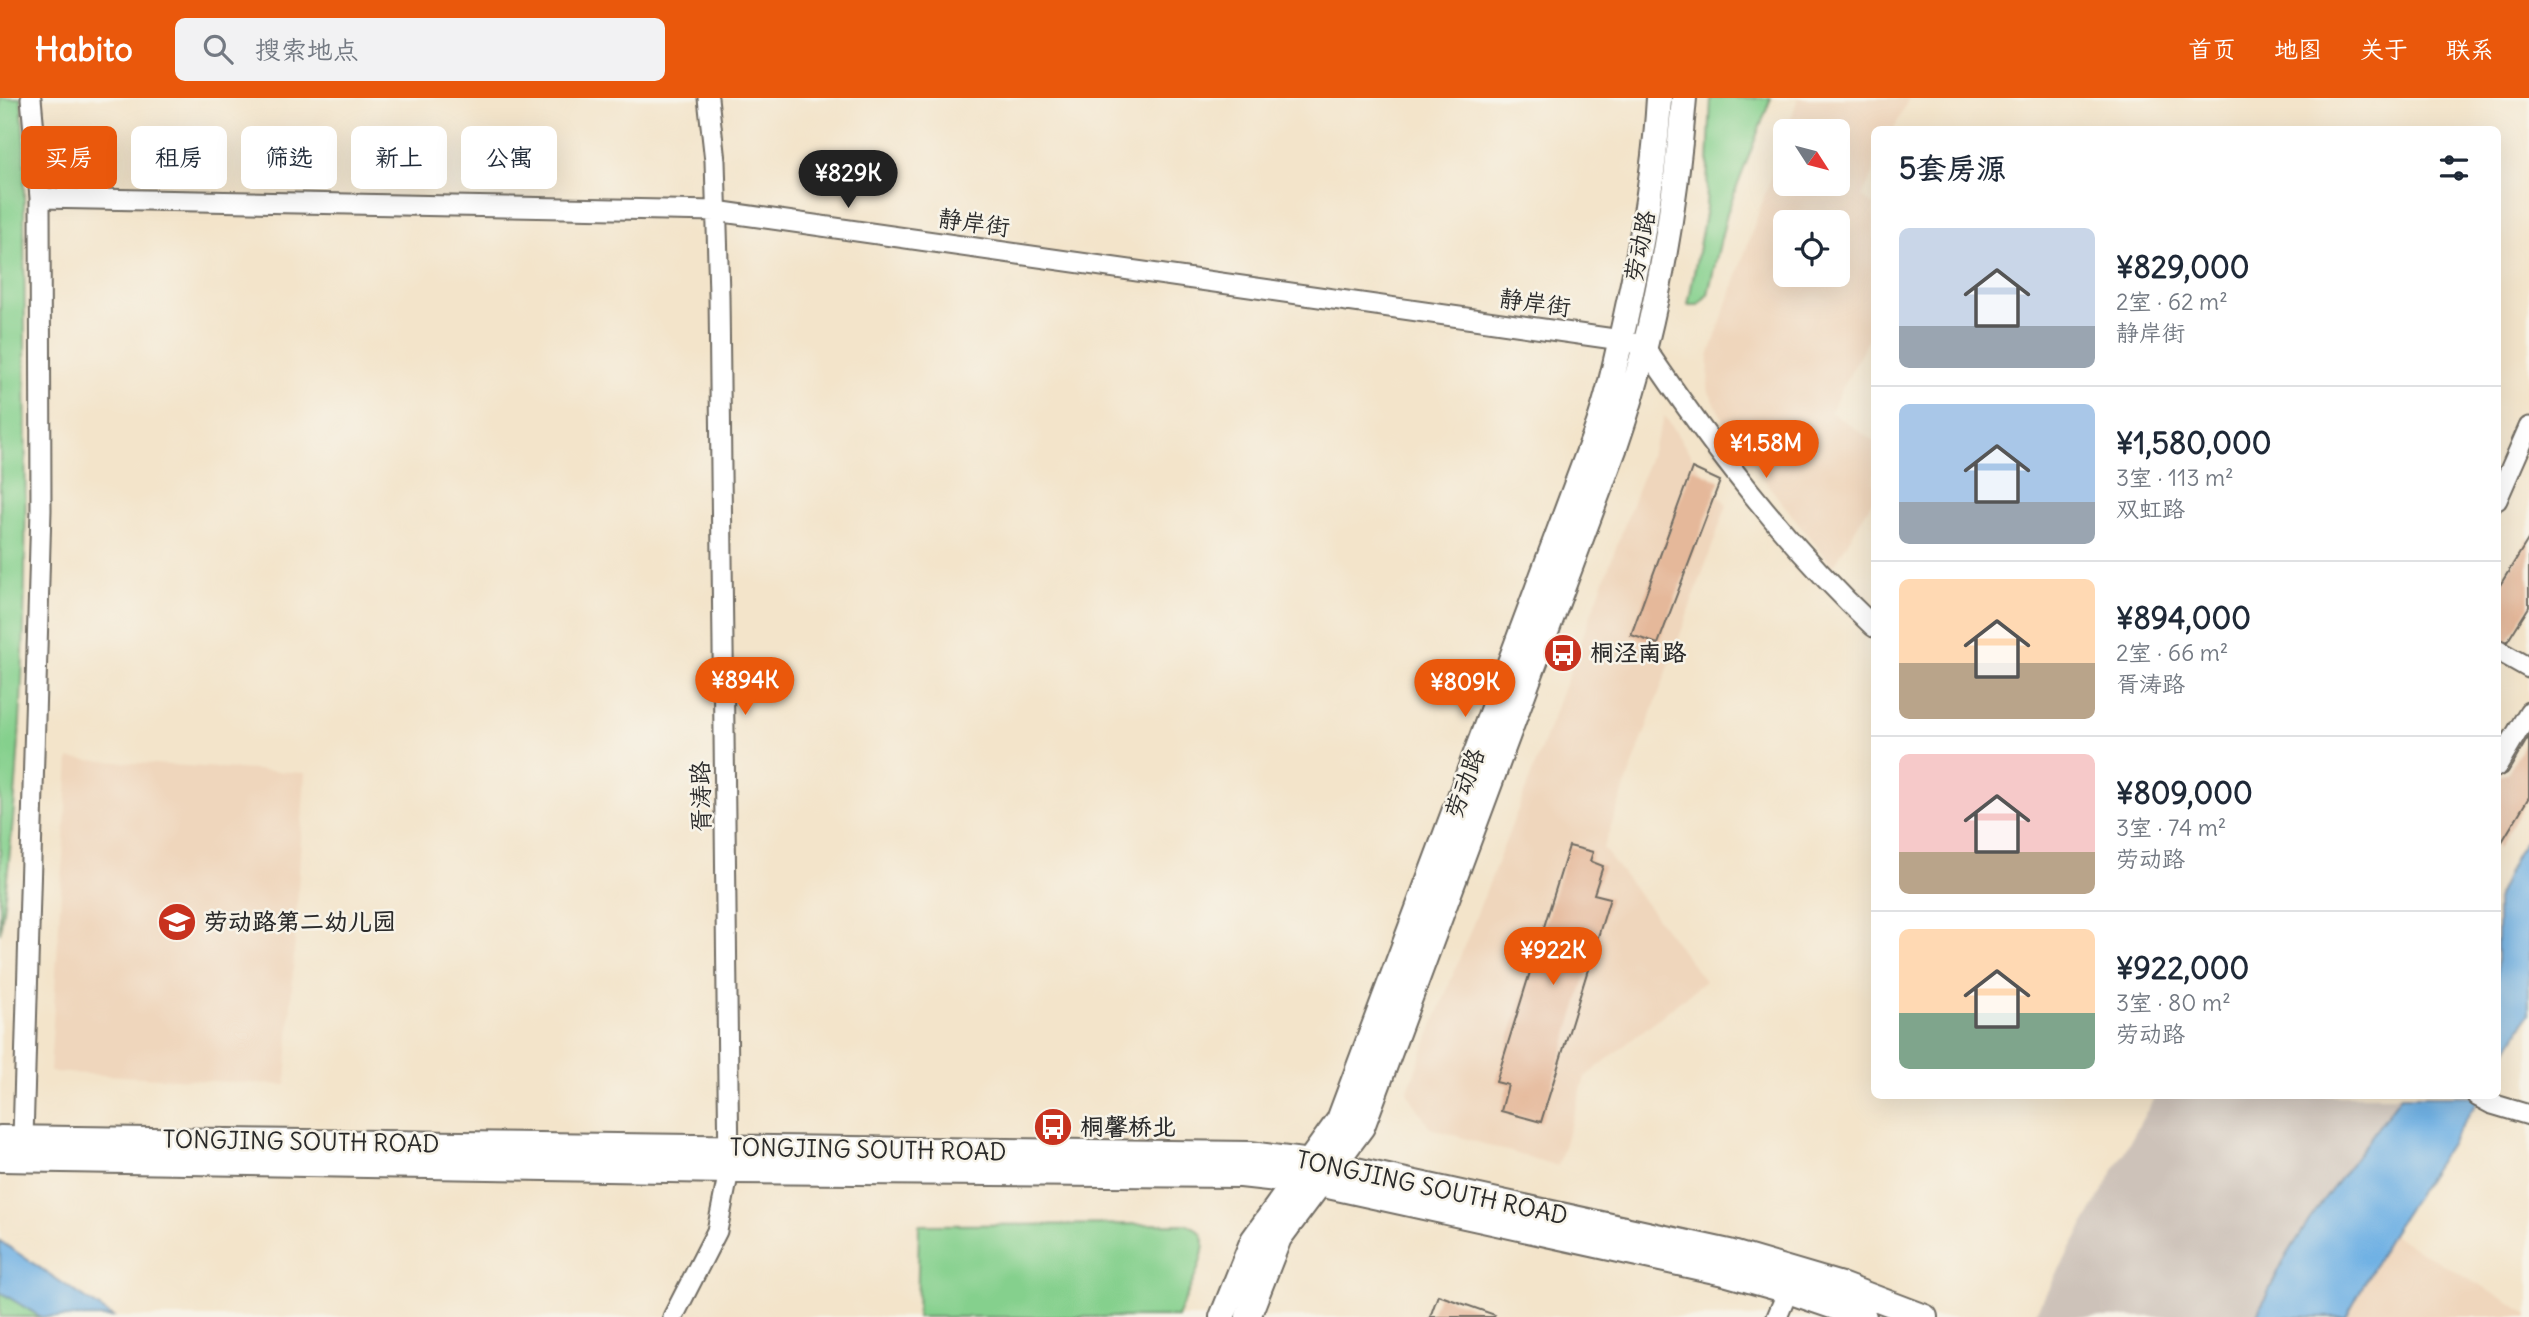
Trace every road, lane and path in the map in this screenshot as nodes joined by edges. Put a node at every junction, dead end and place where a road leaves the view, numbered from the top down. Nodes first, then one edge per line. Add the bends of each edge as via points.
1 (31, 98) edge
2 (708, 98) edge
3 (1659, 98) edge
4 (1684, 98) edge
5 (40, 198) junction
6 (716, 211) junction
7 (1632, 343) junction
8 (2529, 426) edge
9 (2522, 465) edge
10 (2501, 494) edge
11 (1871, 624) edge
12 (2501, 652) edge
13 (2529, 668) edge
14 (2529, 712) edge
15 (2501, 759) edge
16 (2484, 1099) edge
17 (2529, 1115) edge
18 (12, 1138) edge
19 (0, 1159) edge
20 (729, 1160) junction
21 (1315, 1173) junction
22 (1788, 1291) junction
23 (673, 1317) edge
24 (1222, 1317) edge
25 (1248, 1317) edge
26 (1777, 1317) edge
27 (1864, 1317) edge
28 (1925, 1317) edge

1 - 5 street
2 - 6 street, 胥涛路
3 - 7 main road, 劳动路
4 - 7 main road, 劳动路 via 1668,228
5 - 6 street, 静岸街
5 - 18 street via 41,510
6 - 7 street, 静岸街
6 - 20 street, 胥涛路
7 - 11 street via 1789,540
7 - 21 main road, 劳动路 via 1630,403 1616,444 1362,1127
8 - 9 street
9 - 10 street
12 - 13 street
14 - 15 street
16 - 17 street
18 - 20 main road, TONGJING SOUTH ROAD
19 - 20 main road, TONGJING SOUTH ROAD
20 - 21 main road, TONGJING SOUTH ROAD via 1242,1153
20 - 23 street, 胥涛路 via 717,1231
21 - 22 main road, TONGJING SOUTH ROAD
21 - 24 main road, 劳动路 via 1253,1240
21 - 25 main road, 劳动路 via 1279,1238
21 - 28 main road, TONGJING SOUTH ROAD via 1729,1252 1831,1282
22 - 26 street
22 - 27 main road, TONGJING SOUTH ROAD

